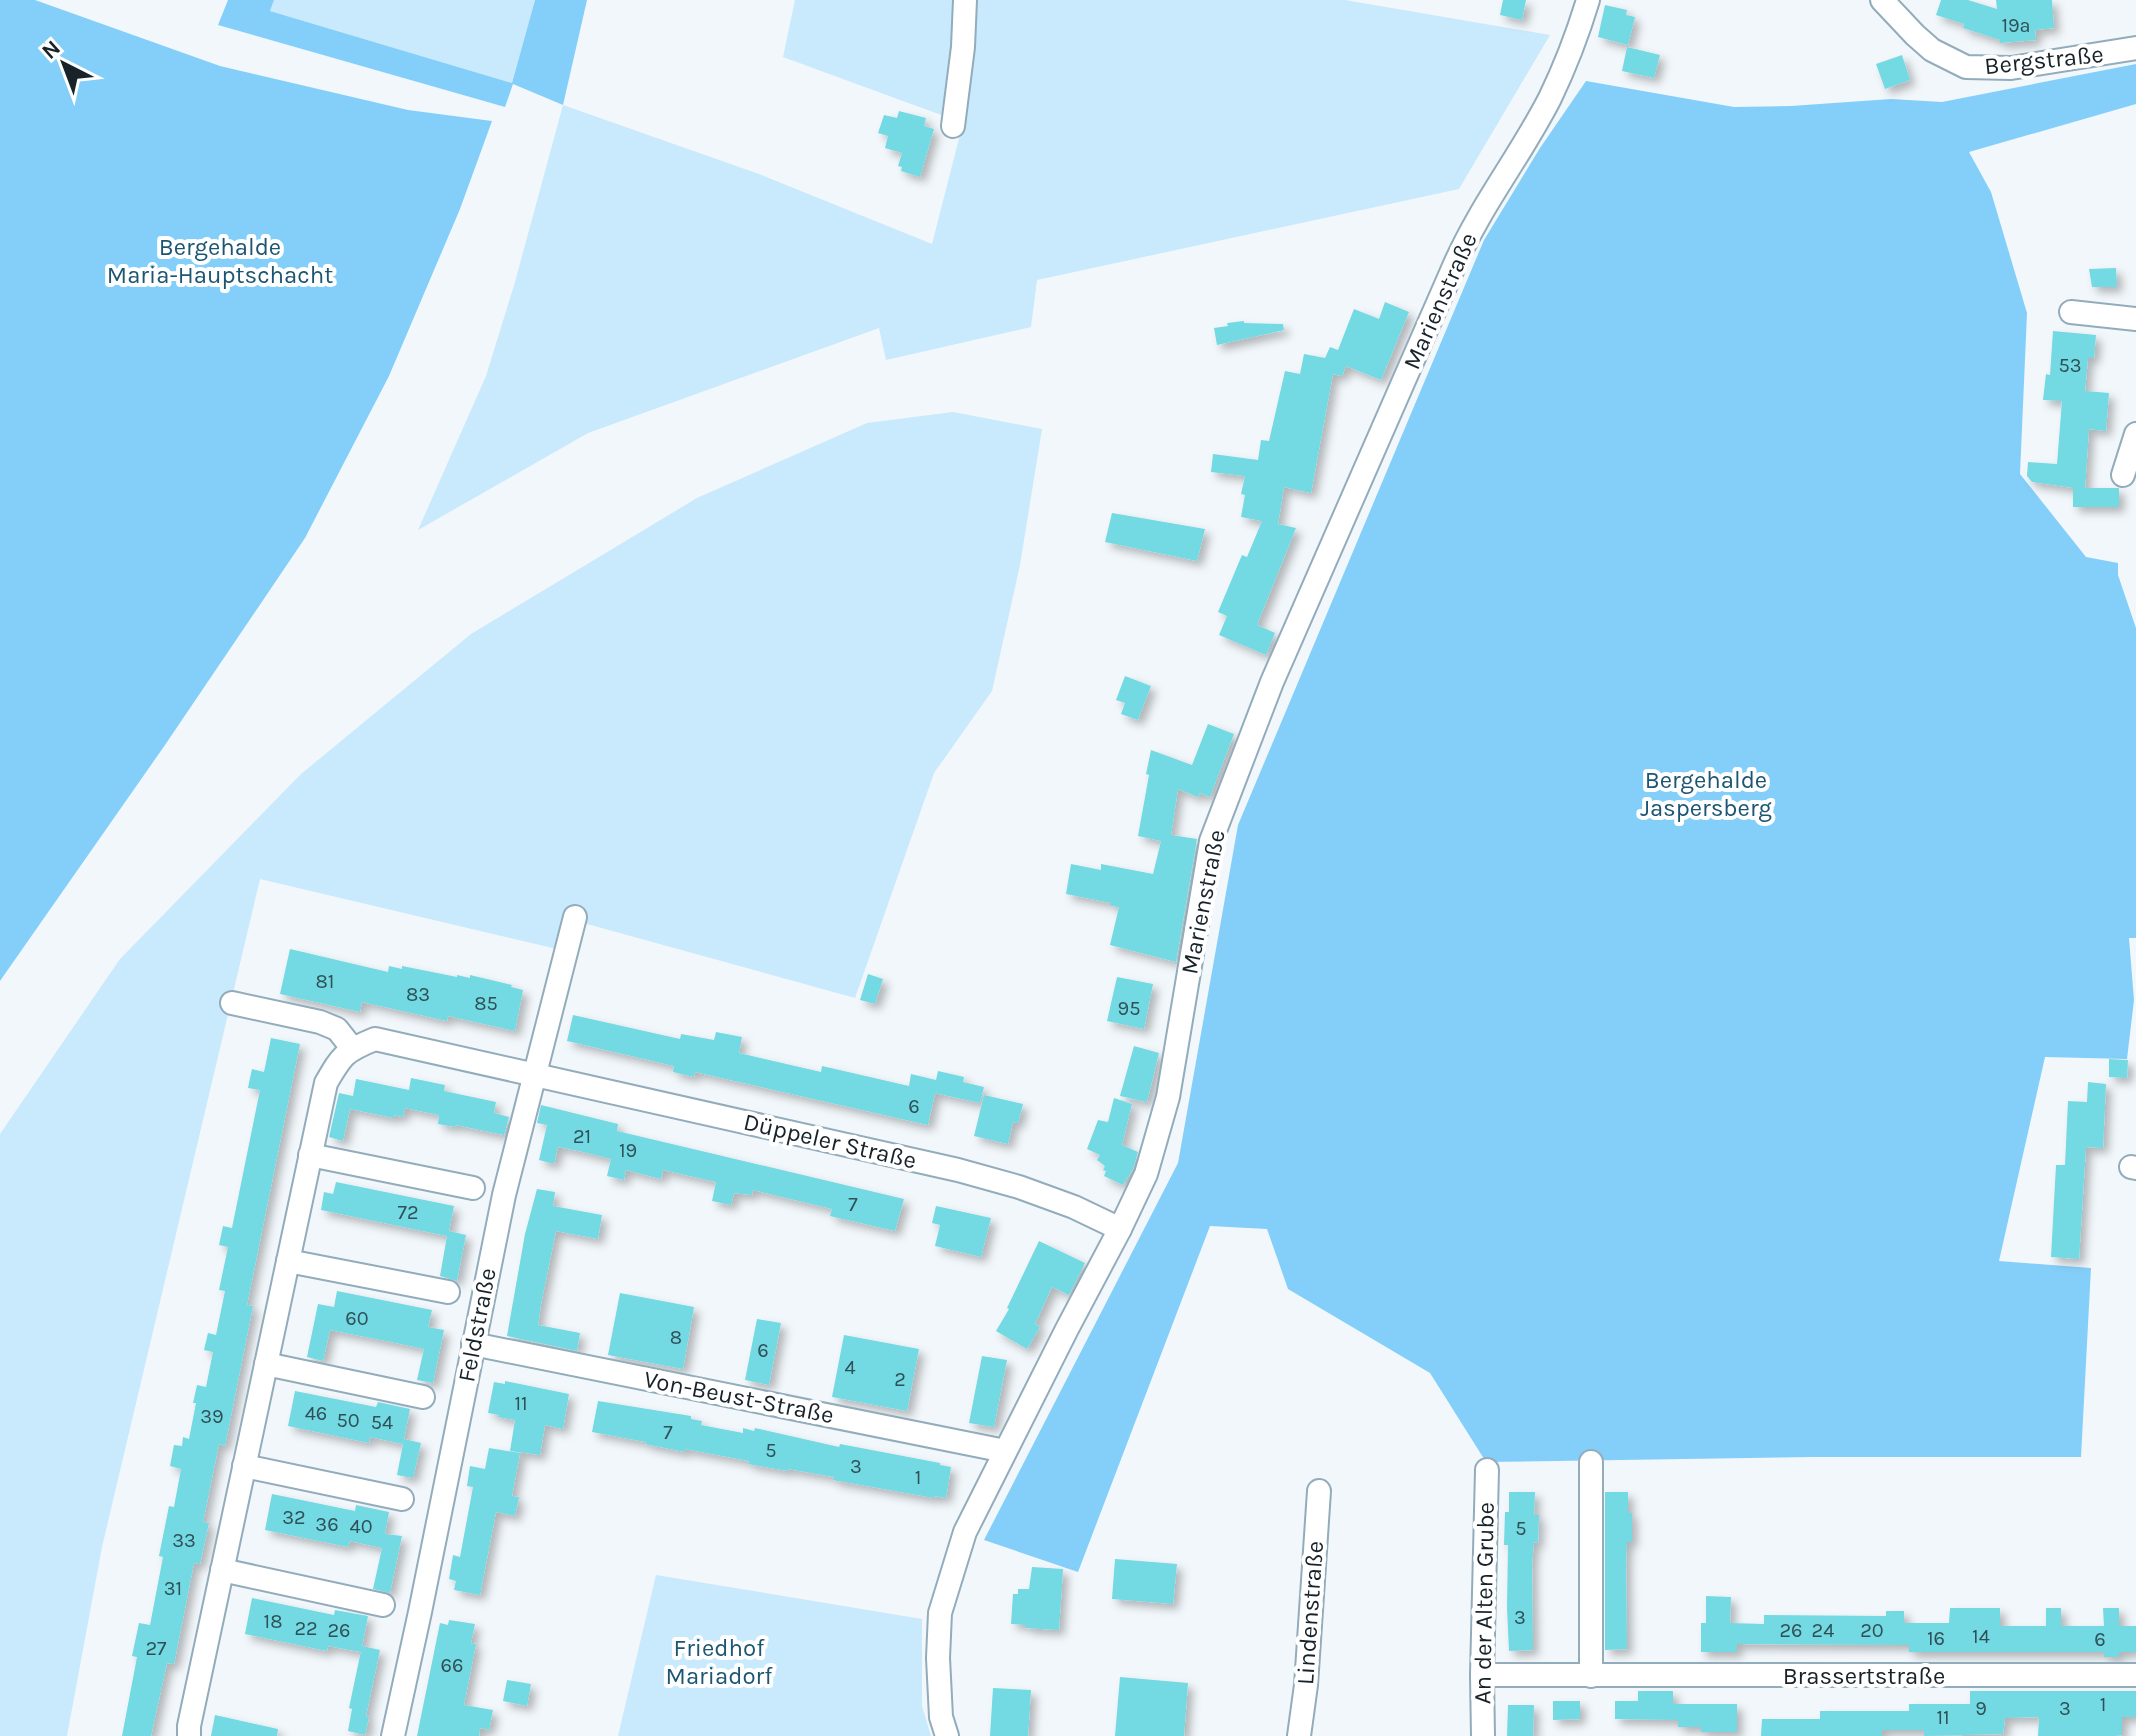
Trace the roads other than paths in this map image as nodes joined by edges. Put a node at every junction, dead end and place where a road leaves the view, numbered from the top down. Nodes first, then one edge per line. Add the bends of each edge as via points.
1 (965, 0) edge
2 (1588, 0) edge
3 (1882, 0) edge
4 (2136, 48) edge
5 (953, 126) dead end
6 (2071, 312) dead end
7 (2136, 319) edge
8 (2136, 434) edge
9 (2123, 475) dead end
10 (575, 917) dead end
11 (232, 1003) dead end
12 (352, 1048) junction
13 (534, 1075) junction
14 (310, 1155) junction
15 (473, 1188) dead end
16 (1120, 1229) junction
17 (288, 1261) junction
18 (448, 1292) dead end
19 (473, 1344) junction
20 (266, 1364) junction
21 (423, 1397) dead end
22 (1005, 1451) junction
23 (1591, 1462) dead end
24 (244, 1466) junction
25 (1487, 1470) dead end
26 (1319, 1491) dead end
27 (402, 1499) dead end
28 (222, 1570) junction
29 (383, 1605) dead end
30 (1482, 1675) junction
31 (2136, 1675) edge
32 (1591, 1676) junction
33 (189, 1736) edge
34 (393, 1736) edge
35 (947, 1736) edge
36 (1299, 1736) edge
37 (1483, 1736) edge

1 - 5 street
2 - 16 street, Marienstraße via 1549,99 1464,243 1231,787 1211,841 1168,1097 1146,1174
3 - 4 street, Bergstraße via 1932,50 1966,67 2011,68
6 - 7 street
8 - 9 street
10 - 13 street, Feldstraße
11 - 12 street via 320,1022 337,1029
12 - 13 street, Düppeler Straße via 375,1039
12 - 14 street via 326,1083
13 - 16 street, Düppeler Straße via 958,1170 1074,1207
13 - 19 street, Feldstraße
14 - 15 street
14 - 17 street
16 - 22 street, Marienstraße
17 - 18 street
17 - 20 street
19 - 22 street, Von-Beust-Straße
19 - 34 street, Feldstraße
20 - 21 street
20 - 24 street
22 - 35 street, Marienstraße via 965,1532 940,1613 941,1717
23 - 32 street
24 - 27 street
24 - 28 street
25 - 30 street, An der Alten Grube
26 - 36 street, Lindenstraße
28 - 29 street
28 - 33 street
30 - 32 street, Brassertstraße
30 - 37 street, An der Alten Grube
31 - 32 street, Brassertstraße

